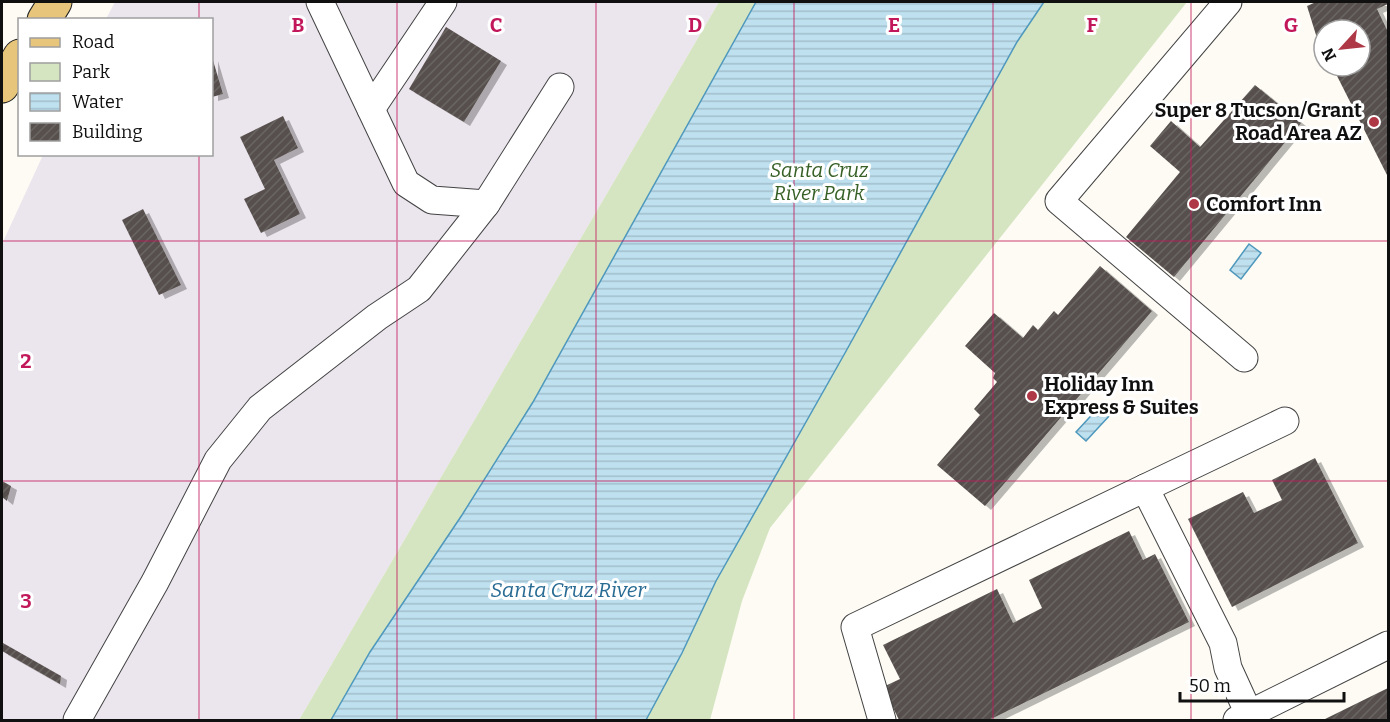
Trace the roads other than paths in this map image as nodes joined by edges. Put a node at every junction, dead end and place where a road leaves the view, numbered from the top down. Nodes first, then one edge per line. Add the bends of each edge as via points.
1 (55, 2) edge
2 (320, 2) edge
3 (443, 2) edge
4 (1228, 2) edge
5 (45, 18) edge
6 (18, 59) edge
7 (2, 86) edge
8 (560, 87) dead end
9 (371, 109) junction
10 (486, 204) junction
11 (1244, 358) dead end
12 (1285, 421) dead end
13 (1144, 488) junction
14 (1389, 645) edge
15 (1243, 717) edge
16 (77, 720) edge
17 (882, 720) edge

1 - 5 main road
2 - 9 street
3 - 9 street
4 - 11 street via 1059,201
6 - 7 main road
8 - 10 street
9 - 10 street via 406,183 432,200
10 - 16 street via 419,289 377,316 260,408 218,460
12 - 13 street
13 - 15 street via 1223,643
13 - 17 street via 855,627
14 - 15 street

